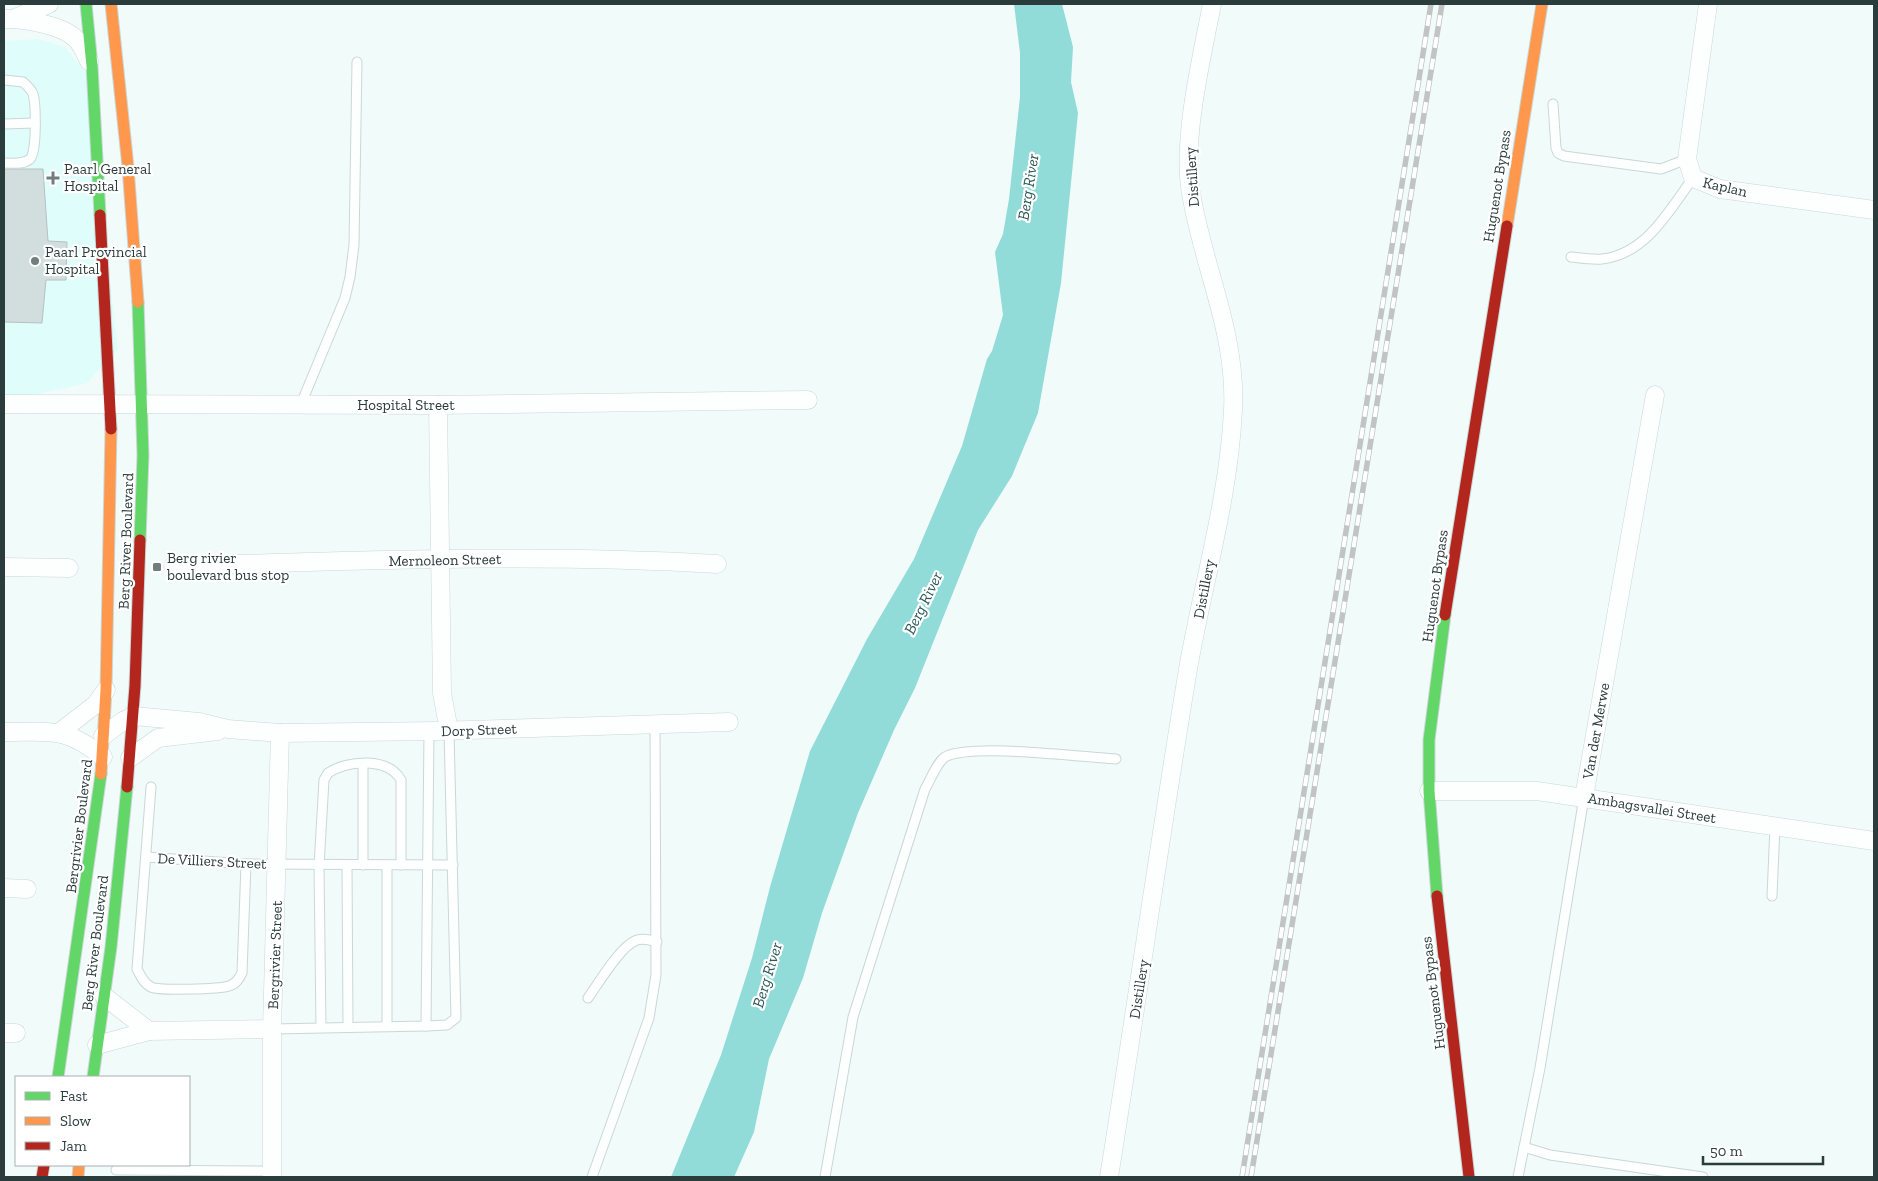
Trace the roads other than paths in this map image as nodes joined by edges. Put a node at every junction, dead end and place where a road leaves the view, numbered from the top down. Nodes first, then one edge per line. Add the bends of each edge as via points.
1 (49, 4) edge
2 (86, 4) edge
3 (111, 4) edge
4 (1212, 4) edge
5 (1542, 4) edge
6 (1708, 4) edge
7 (9, 19) edge
8 (358, 62) dead end
9 (92, 66) junction
10 (4, 80) edge
11 (1553, 104) dead end
12 (35, 123) junction
13 (4, 124) edge
14 (1686, 160) junction
15 (4, 163) edge
16 (1693, 178) junction
17 (1874, 210) edge
18 (1571, 257) dead end
19 (1655, 395) dead end
20 (808, 400) dead end
21 (142, 403) junction
22 (4, 404) edge
23 (110, 404) junction
24 (302, 404) junction
25 (438, 405) junction
26 (440, 559) junction
27 (718, 564) dead end
28 (173, 566) dead end
29 (4, 567) edge
30 (69, 568) dead end
31 (108, 577) joint
32 (106, 690) junction
33 (442, 693) junction
34 (134, 716) junction
35 (729, 722) dead end
36 (655, 724) junction
37 (228, 729) junction
38 (449, 730) junction
39 (429, 731) junction
40 (4, 732) edge
41 (60, 732) junction
42 (280, 733) junction
43 (103, 736) junction
44 (103, 757) junction
45 (130, 758) junction
46 (1116, 759) dead end
47 (362, 764) junction
48 (151, 787) dead end
49 (1428, 791) junction
50 (1584, 797) junction
51 (1775, 826) junction
52 (1874, 841) edge
53 (146, 857) junction
54 (246, 864) junction
55 (278, 864) junction
56 (348, 865) junction
57 (364, 865) junction
58 (387, 865) junction
59 (401, 865) junction
60 (428, 865) junction
61 (452, 865) junction
62 (319, 866) junction
63 (4, 888) edge
64 (27, 889) dead end
65 (1772, 896) dead end
66 (657, 942) junction
67 (104, 996) junction
68 (588, 998) dead end
69 (348, 1026) junction
70 (387, 1026) junction
71 (426, 1026) junction
72 (321, 1027) junction
73 (272, 1029) junction
74 (149, 1031) junction
75 (97, 1045) junction
76 (58, 1076) edge
77 (93, 1076) edge
78 (1524, 1148) junction
79 (116, 1171) edge
80 (272, 1174) edge
81 (592, 1177) edge
82 (825, 1177) edge
83 (1109, 1177) edge
84 (1469, 1177) edge
85 (1518, 1177) edge
86 (1703, 1177) edge

1 - 7 street
2 - 9 street, Berg River Boulevard
3 - 21 street, Berg River Boulevard via 135,258
4 - 83 street, Distillery via 1190,133 1190,183 1196,221 1226,325 1234,408 1227,469 1189,667
5 - 49 street, Huguenot Bypass via 1444,619 1429,740
6 - 14 street, Kaplan
7 - 9 street via 45,25 74,36
8 - 24 lane via 354,244 350,277 346,298
9 - 23 street, Berg River Boulevard
10 - 12 lane via 23,82 29,88 34,96
11 - 14 lane via 1556,148 1564,156 1661,169
12 - 13 lane
12 - 15 lane via 33,156 21,163
14 - 16 street, Kaplan
16 - 17 street, Kaplan via 1720,189
16 - 18 lane via 1647,239 1626,253 1602,259
19 - 50 street, Van der Merwe
20 - 25 street, Hospital Street
21 - 23 street, Hospital Street
21 - 24 street, Hospital Street
21 - 34 street, Berg River Boulevard
22 - 23 street, Hospital Street
23 - 31 street, Berg River Boulevard
24 - 25 street, Hospital Street
25 - 26 street
26 - 27 street, Mernoleon Street via 648,560
26 - 28 street, Mernoleon Street
26 - 33 street
29 - 30 street
31 - 32 street, Bergrivier Boulevard
32 - 41 street via 96,704
32 - 43 street, Bergrivier Boulevard
33 - 38 street
33 - 39 street
34 - 37 street, Dorp Street via 199,722
34 - 43 street
34 - 45 street, Berg River Boulevard
35 - 36 street, Dorp Street
36 - 38 street, Dorp Street
36 - 66 lane
37 - 42 street, Dorp Street
37 - 45 street, Dorp Street via 158,738
38 - 39 street, Dorp Street
38 - 61 lane
39 - 42 street, Dorp Street
39 - 60 lane
40 - 41 street
41 - 44 street via 80,740
42 - 55 street, Bergrivier Street
43 - 44 street, Bergrivier Boulevard
44 - 76 street, Bergrivier Boulevard
45 - 67 street, Berg River Boulevard
46 - 82 lane via 984,751 957,753 943,758 925,789 853,1017
47 - 57 lane
47 - 59 lane via 390,767 401,780
47 - 62 lane via 336,768 324,780
48 - 53 lane
49 - 50 street, Ambagsvallei Street via 1537,792
49 - 84 street, Huguenot Bypass via 1433,866
50 - 51 street, Ambagsvallei Street
50 - 78 lane, Van der Merwe
51 - 52 street, Ambagsvallei Street
51 - 65 lane
53 - 54 lane, De Villiers Street
53 - 54 lane via 138,969 143,981 153,988 216,989 237,982 242,973
54 - 55 lane, De Villiers Street
55 - 62 lane, De Villiers Street
55 - 73 street, Bergrivier Street
56 - 57 lane, De Villiers Street
56 - 62 lane, De Villiers Street
56 - 69 lane
57 - 58 lane, De Villiers Street
58 - 59 lane, De Villiers Street
58 - 70 lane
59 - 60 lane, De Villiers Street
60 - 61 lane, De Villiers Street
60 - 71 lane
61 - 71 lane via 456,1018 447,1025
62 - 72 lane
63 - 64 street
66 - 68 lane via 636,940 622,952
66 - 81 lane via 649,1018
67 - 74 street
67 - 75 street, Berg River Boulevard
69 - 70 lane
69 - 72 lane
70 - 71 lane
72 - 73 lane
73 - 74 street
73 - 80 street, Bergrivier Street
74 - 75 street
75 - 77 street, Berg River Boulevard
78 - 85 lane, Van der Merwe
78 - 86 lane via 1550,1155
79 - 80 lane

